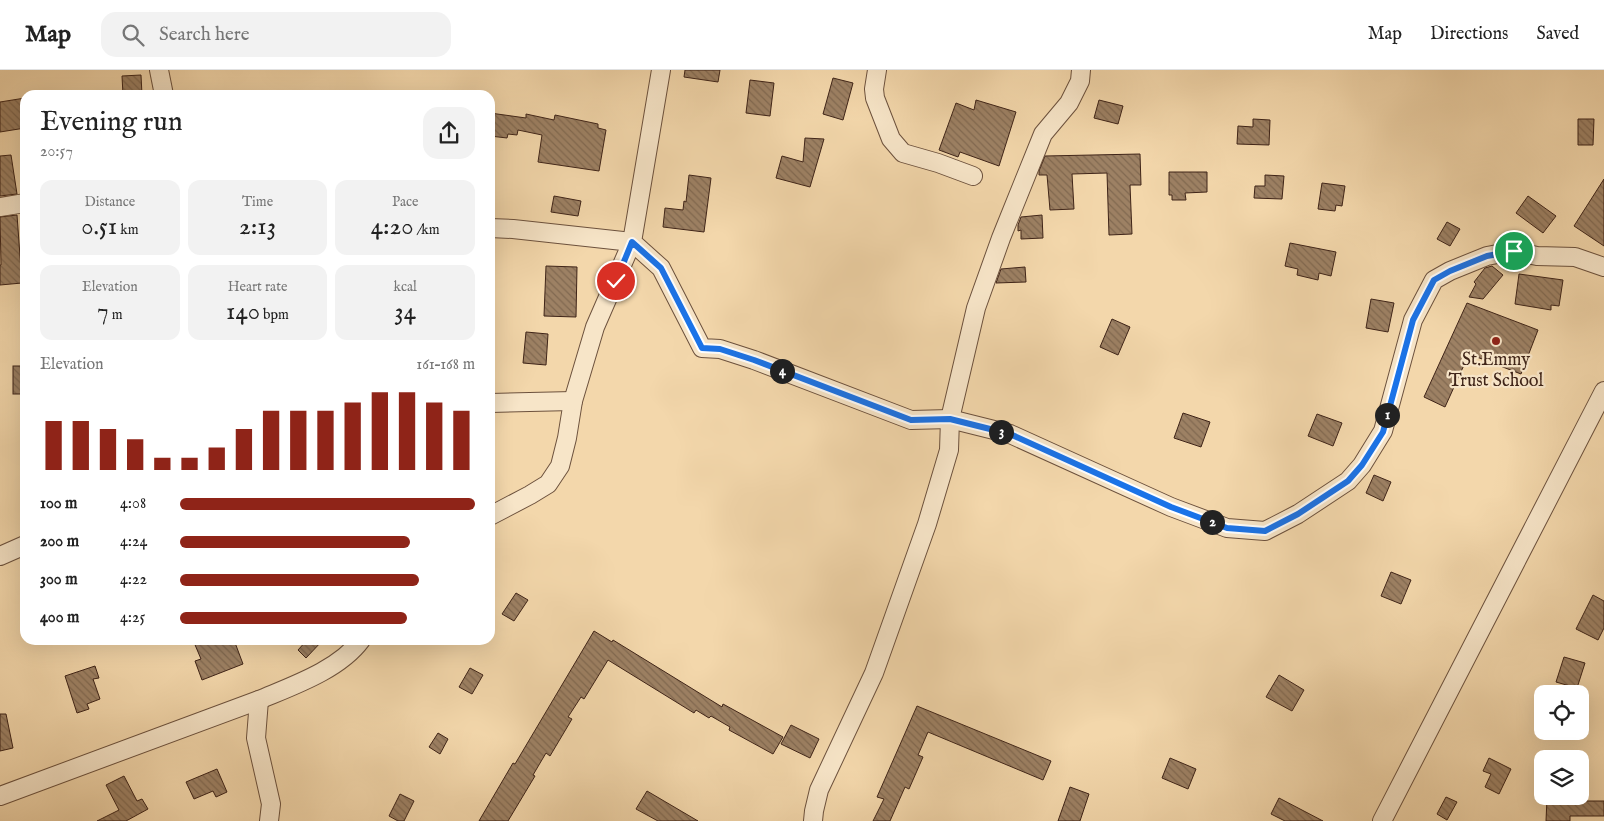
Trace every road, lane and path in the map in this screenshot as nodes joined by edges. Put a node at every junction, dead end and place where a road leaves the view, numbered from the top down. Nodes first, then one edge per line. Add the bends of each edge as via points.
1 (159, 70) edge
2 (661, 70) edge
3 (877, 70) edge
4 (1081, 70) edge
5 (163, 90) edge
6 (973, 176) dead end
7 (20, 204) edge
8 (0, 207) edge
9 (495, 228) edge
10 (632, 242) junction
11 (1604, 267) edge
12 (1604, 391) edge
13 (572, 401) junction
14 (495, 404) edge
15 (950, 419) junction
16 (495, 513) edge
17 (20, 546) edge
18 (0, 556) edge
19 (356, 645) edge
20 (259, 700) junction
21 (0, 796) edge
22 (269, 821) edge
23 (813, 821) edge
24 (1382, 821) edge

1 - 5 street
2 - 10 street
3 - 6 street via 875,98 891,139 903,153
4 - 15 street via 1069,103 1043,134 1000,238 976,308
7 - 8 street
9 - 10 street
10 - 13 street via 595,326
10 - 15 street via 661,268 702,348 720,349 754,360 911,420
11 - 15 street via 1576,257 1537,256 1514,251 1487,256 1434,280 1413,320 1383,432 1362,465 1348,481 1265,531 1227,528 1145,497 1010,434
12 - 24 street
13 - 14 street
13 - 16 street via 560,466 548,484
15 - 23 street via 949,450 927,524 874,673 819,790
17 - 18 street
19 - 20 street via 336,664
20 - 21 street
20 - 22 street via 256,738 271,804

